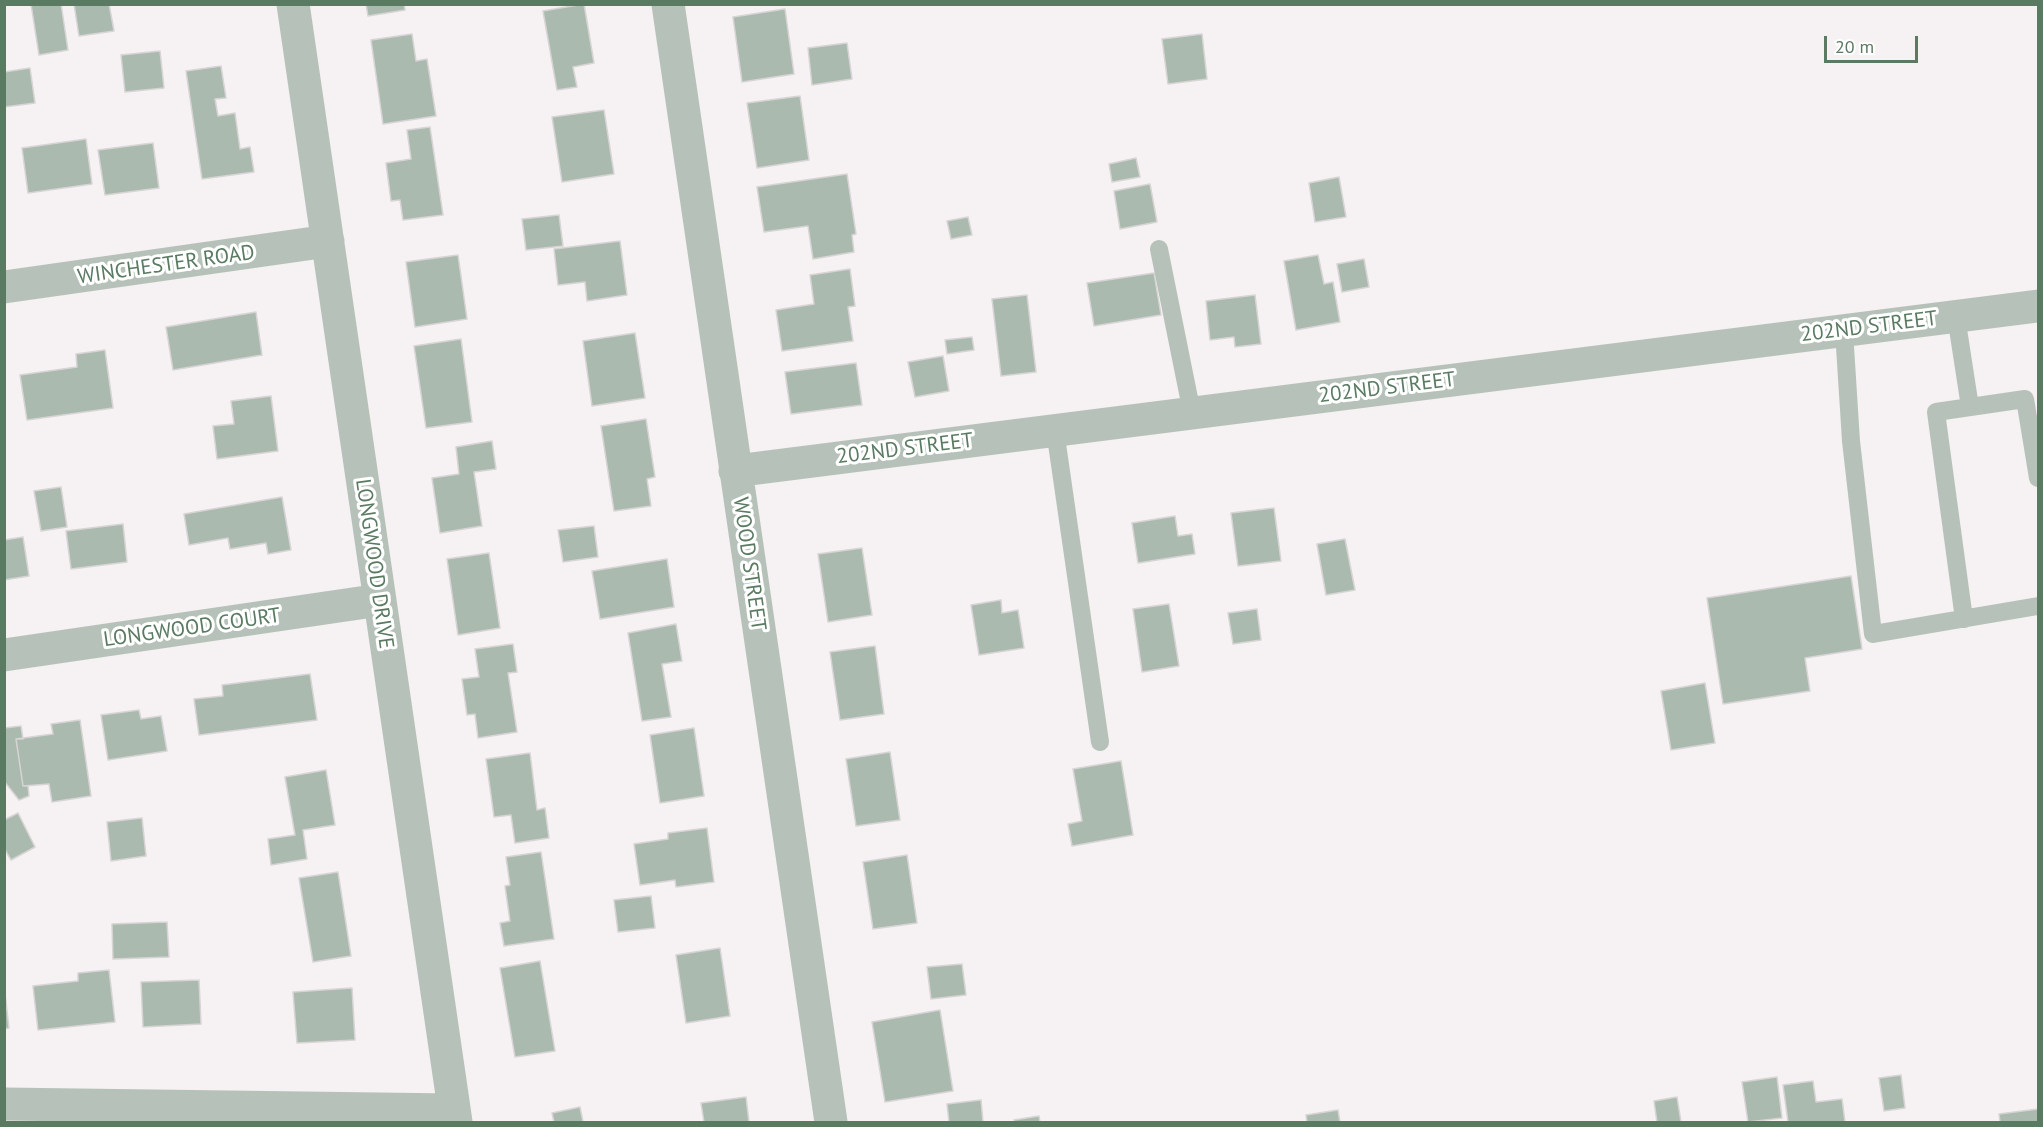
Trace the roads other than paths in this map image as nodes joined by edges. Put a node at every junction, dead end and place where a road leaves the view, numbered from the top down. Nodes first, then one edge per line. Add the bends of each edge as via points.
1 (293, 4) edge
2 (668, 4) edge
3 (328, 241) junction
4 (1159, 249) dead end
5 (4, 287) edge
6 (2038, 306) edge
7 (1956, 316) junction
8 (1844, 331) junction
9 (1970, 407) junction
10 (1192, 413) junction
11 (1055, 430) junction
12 (735, 471) junction
13 (2038, 478) edge
14 (380, 600) junction
15 (2038, 606) edge
16 (1964, 619) junction
17 (4, 655) edge
18 (1100, 742) dead end
19 (4, 1104) edge
20 (455, 1116) edge
21 (831, 1122) edge

1 - 3 street, LONGWOOD DRIVE
2 - 12 street, WOOD STREET
3 - 5 street, WINCHESTER ROAD
3 - 14 street, LONGWOOD DRIVE
4 - 10 lane
6 - 7 street, 202ND STREET
7 - 8 street, 202ND STREET
7 - 9 lane
8 - 10 street, 202ND STREET
8 - 16 lane via 1851,441 1873,634
9 - 13 lane via 2025,399
9 - 16 lane via 1936,412
10 - 11 street, 202ND STREET
11 - 12 street, 202ND STREET
11 - 18 lane
12 - 21 street, WOOD STREET
14 - 17 street, LONGWOOD COURT
14 - 20 street, LONGWOOD DRIVE
15 - 16 lane
19 - 20 street

